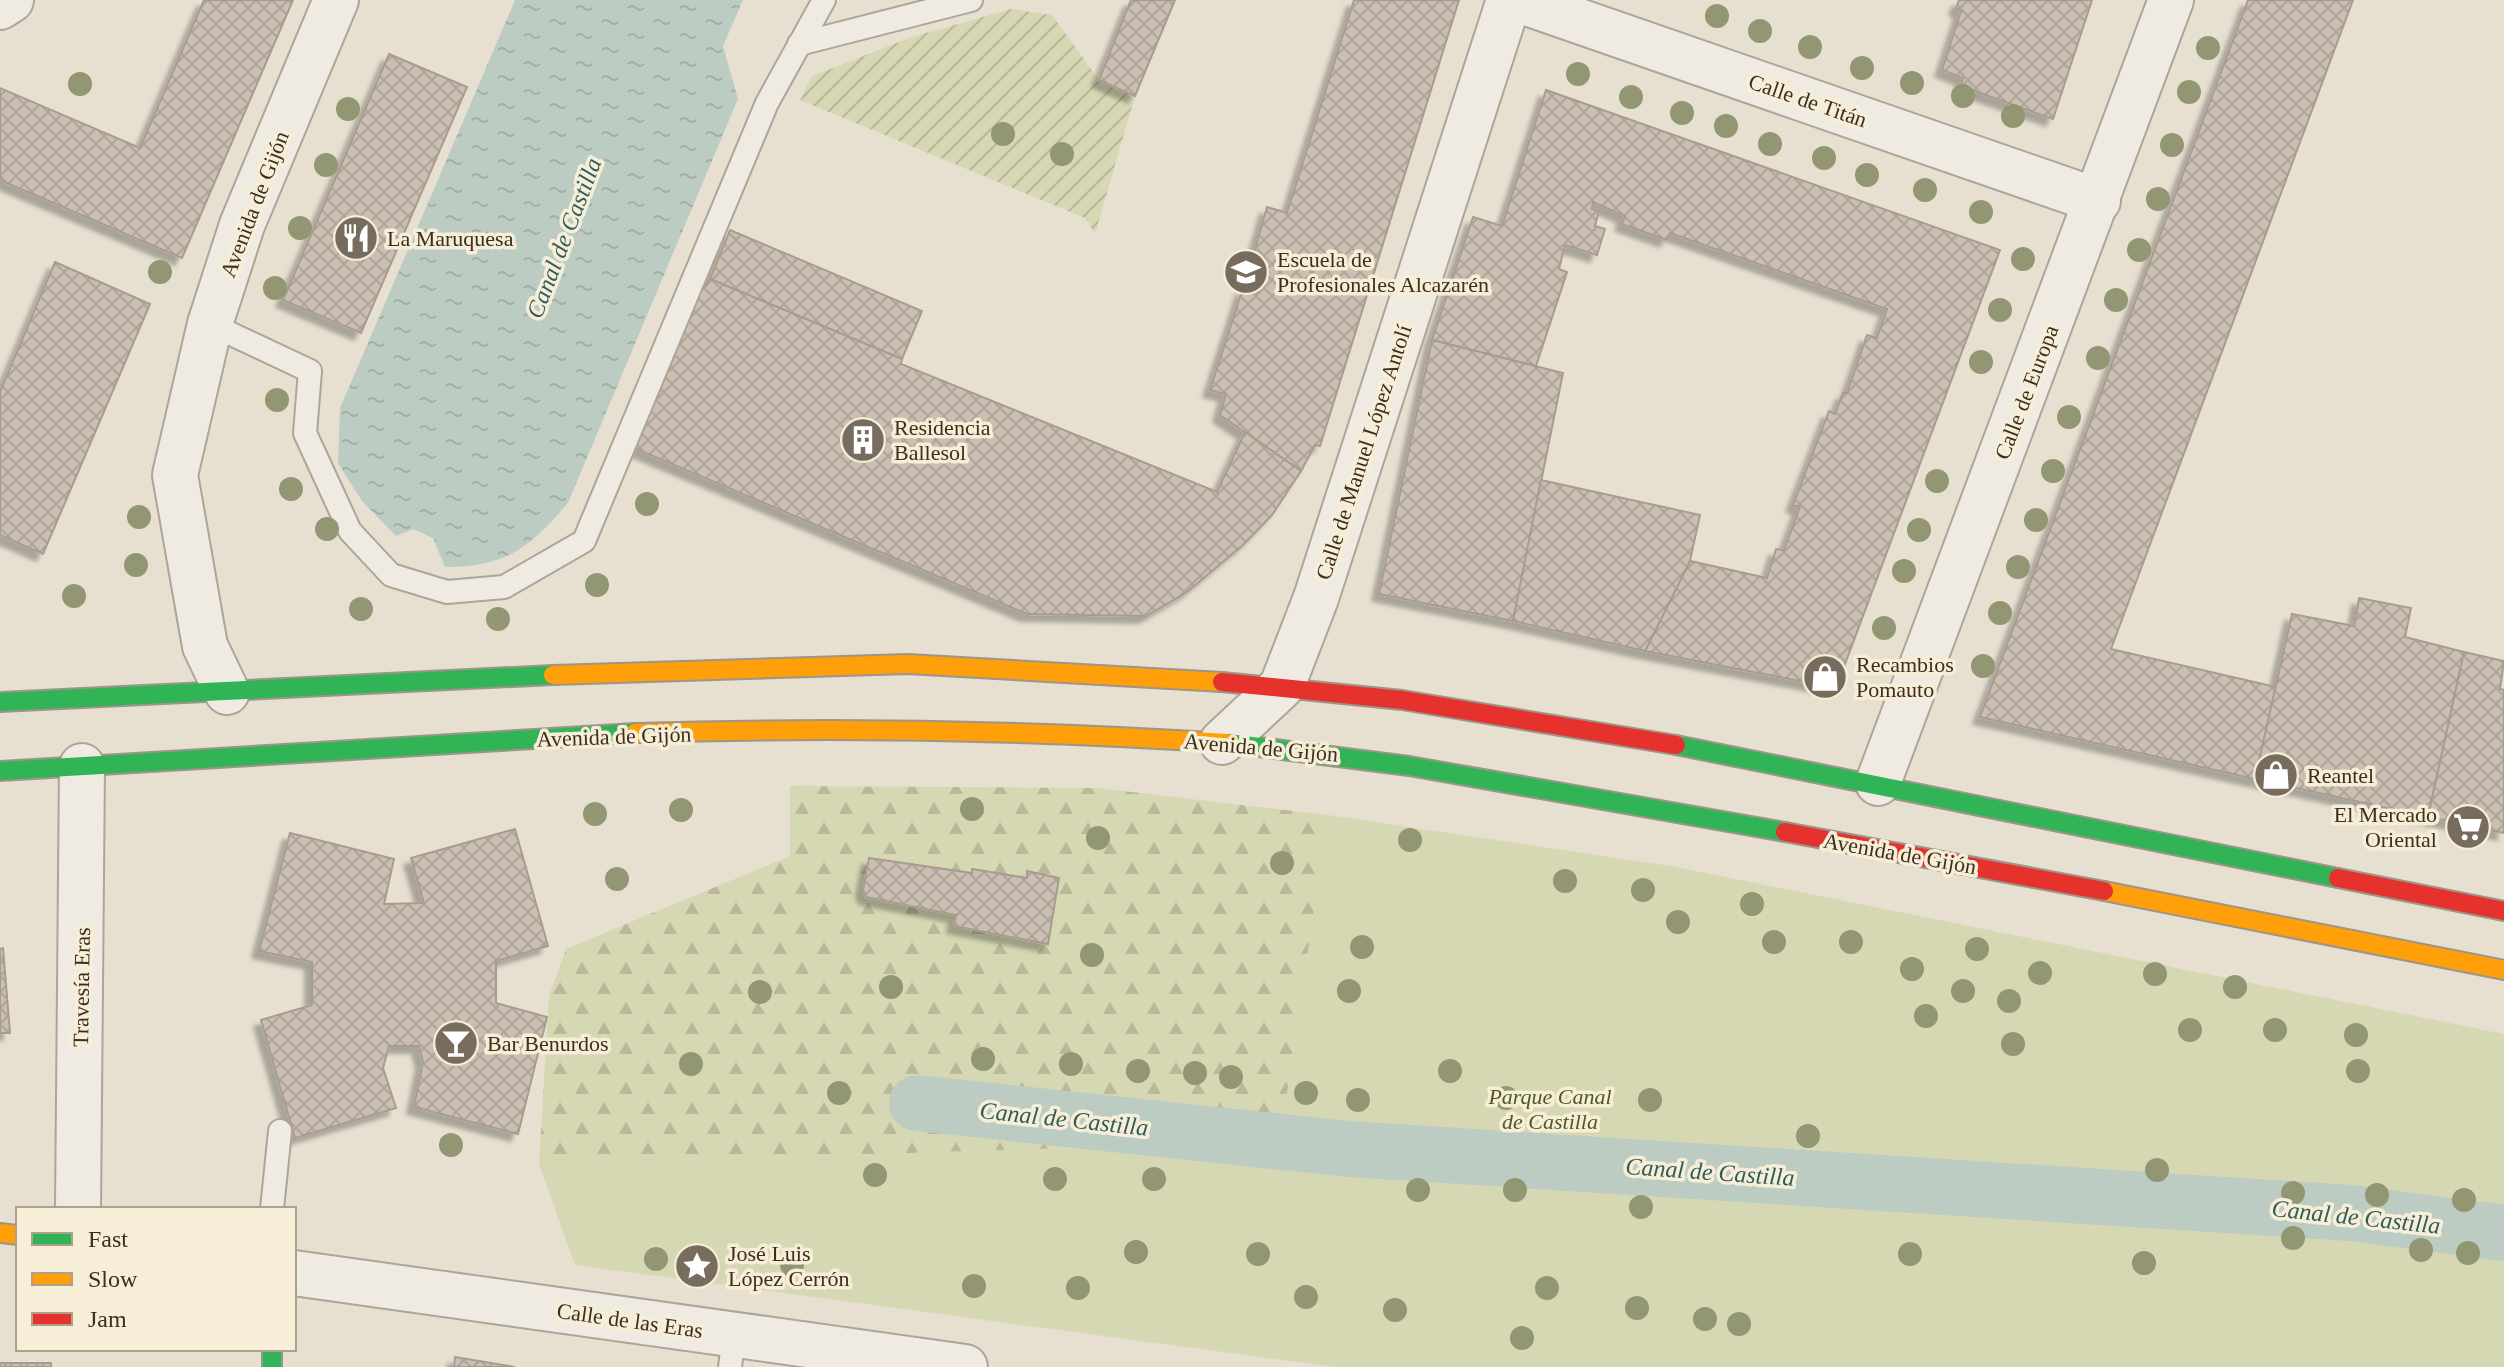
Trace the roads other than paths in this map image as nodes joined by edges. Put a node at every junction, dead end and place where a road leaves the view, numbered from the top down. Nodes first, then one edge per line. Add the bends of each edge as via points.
1 (11, 0) edge
2 (336, 0) edge
3 (824, 0) edge
4 (971, 0) edge
5 (1509, 0) edge
6 (1518, 0) edge
7 (2171, 0) edge
8 (0, 7) edge
9 (799, 44) junction
10 (2098, 201) junction
11 (210, 324) junction
12 (1282, 686) junction
13 (227, 692) junction
14 (0, 702) edge
15 (1222, 742) junction
16 (82, 766) junction
17 (0, 771) edge
18 (1878, 783) junction
19 (2504, 911) edge
20 (2504, 970) edge
21 (280, 1131) dead end
22 (78, 1207) edge
23 (272, 1207) edge
24 (296, 1273) edge
25 (732, 1351) edge
26 (965, 1367) edge

1 - 8 street
2 - 11 street, Avenida de Gijón via 242,225
3 - 9 lane
4 - 9 lane
5 - 12 street, Calle de Manuel López Antolí via 1316,598
6 - 10 street, Calle de Titán
7 - 10 street, Calle de Europa
9 - 11 lane via 767,103 584,541 504,587 447,592 391,575 350,531 305,433 310,371
10 - 18 street, Calle de Europa
11 - 13 street, Avenida de Gijón via 175,475 205,646
12 - 13 main road via 908,664
12 - 15 street, Calle de Manuel López Antolí
12 - 18 main road via 1633,737
13 - 14 main road
15 - 16 main road, Avenida de Gijón via 829,729 617,735
15 - 20 main road, Avenida de Gijón via 1373,758 2061,881
16 - 17 main road, Avenida de Gijón
16 - 22 street, Travesía Eras
18 - 19 main road
21 - 23 lane
24 - 25 street, Calle de las Eras
25 - 26 street, Calle de las Eras

